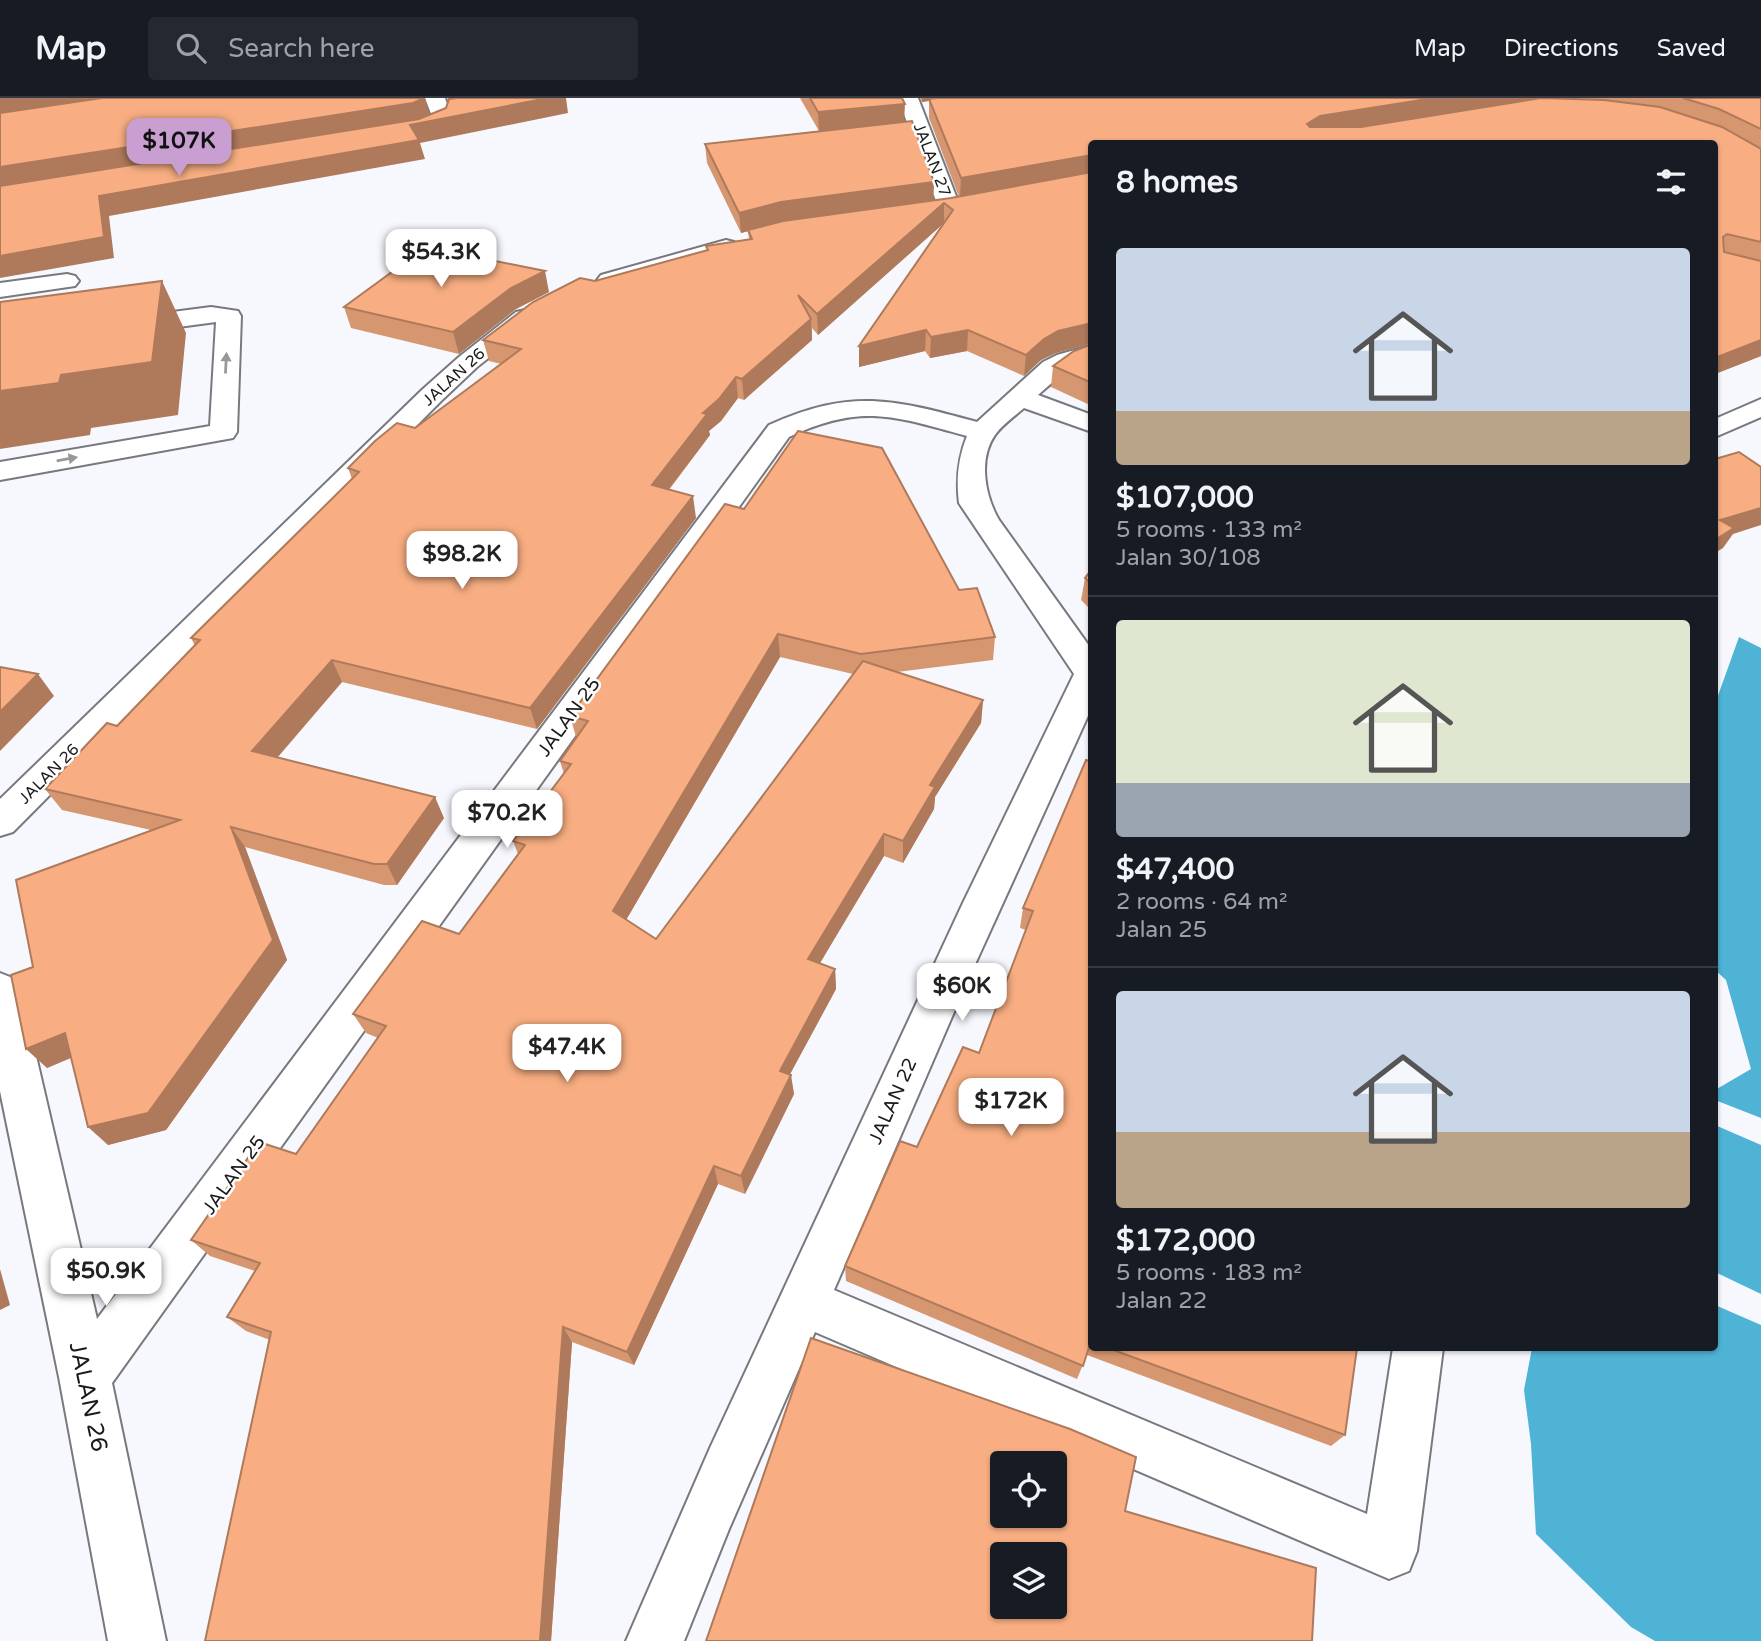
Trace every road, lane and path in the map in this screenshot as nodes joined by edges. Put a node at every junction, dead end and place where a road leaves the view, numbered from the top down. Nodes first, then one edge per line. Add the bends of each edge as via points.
1 (444, 107) edge
2 (914, 116) edge
3 (383, 137) edge
4 (950, 208) edge
5 (757, 239) edge
6 (66, 281) dead end
7 (589, 286) edge
8 (0, 290) edge
9 (552, 303) edge
10 (106, 328) edge
11 (1088, 354) edge
12 (1019, 397) junction
13 (1761, 407) edge
14 (1088, 423) edge
15 (1718, 428) edge
16 (982, 432) junction
17 (0, 471) edge
18 (1088, 669) edge
19 (1088, 679) edge
20 (0, 822) edge
21 (0, 990) edge
22 (804, 1302) junction
23 (1418, 1351) edge
24 (85, 1377) junction
25 (137, 1641) edge
26 (655, 1641) edge

1 - 3 street via 443,121 436,126
2 - 4 street, JALAN 27
5 - 7 street
6 - 8 street
9 - 20 street, JALAN 26 via 527,316 432,395
17 -> 10 street via 223,432 229,316 211,314
11 - 12 street via 1052,368
12 - 14 street
12 - 16 street
13 - 15 street
16 - 18 street, JALAN 22 via 973,457 974,503
16 - 24 street, JALAN 25 via 883,406 858,406 803,418 779,431
19 - 22 street, JALAN 22 via 989,886
21 - 24 street, JALAN 26
22 - 23 street via 1389,1551
22 - 26 street, JALAN 22 via 689,1553
24 - 25 street, JALAN 26

